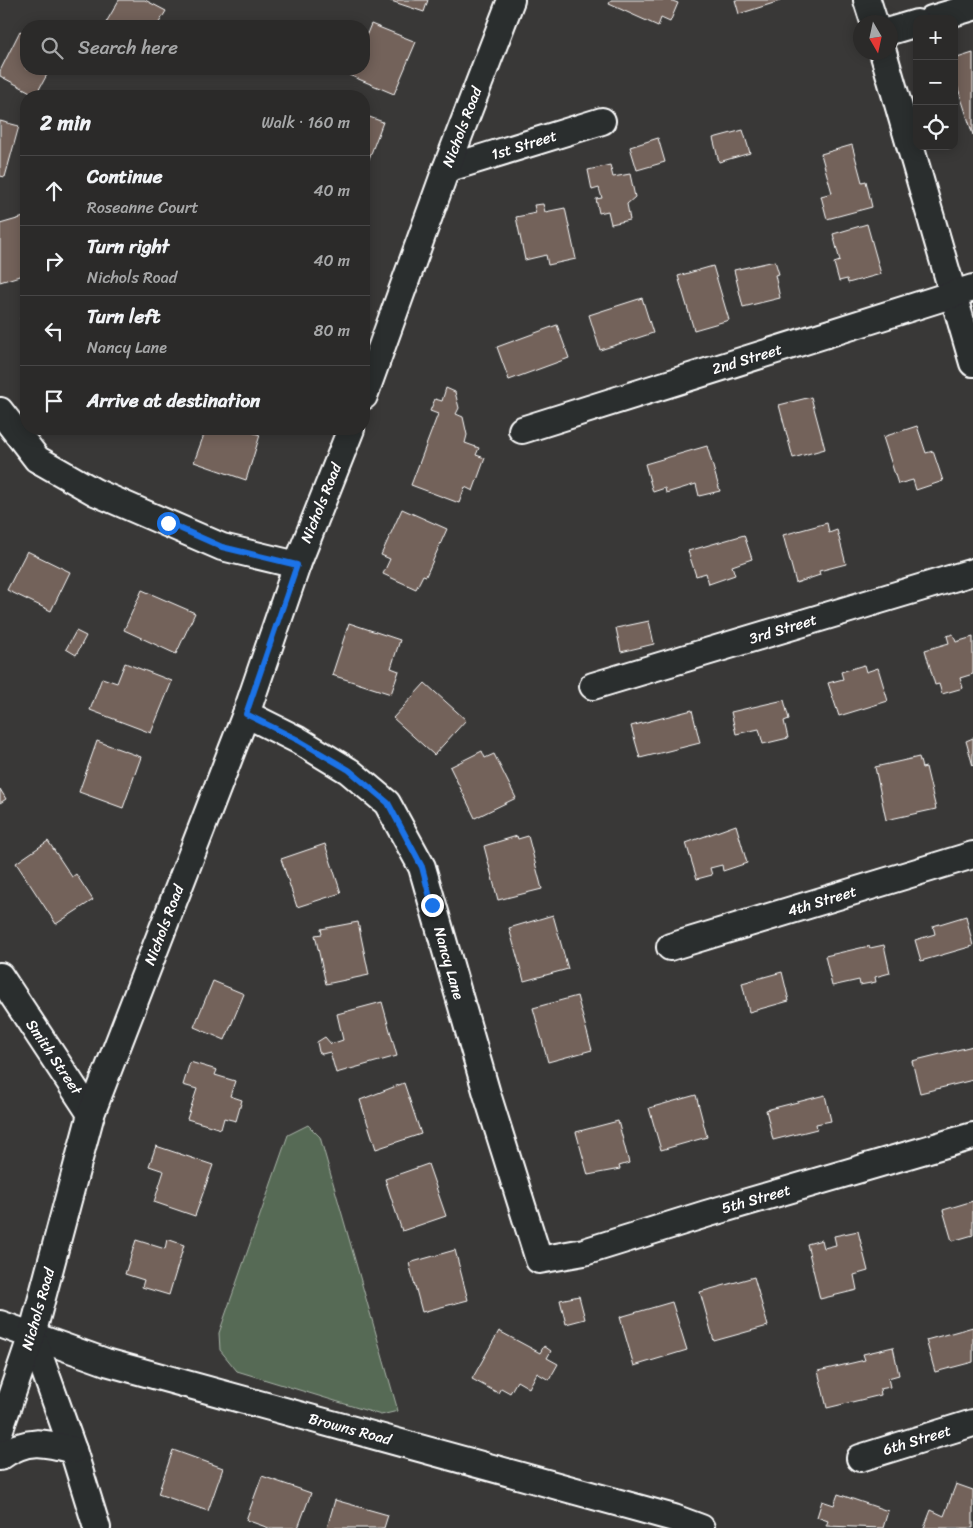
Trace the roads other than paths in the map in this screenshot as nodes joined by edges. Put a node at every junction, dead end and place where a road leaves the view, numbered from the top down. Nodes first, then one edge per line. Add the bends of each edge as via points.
1 (511, 0) edge
2 (867, 0) edge
3 (973, 7) edge
4 (872, 15) edge
5 (946, 15) edge
6 (913, 24) edge
7 (898, 29) edge
8 (886, 60) edge
9 (602, 121) dead end
10 (446, 168) junction
11 (963, 291) edge
12 (973, 364) edge
13 (370, 379) edge
14 (0, 411) edge
15 (522, 430) dead end
16 (349, 435) edge
17 (297, 565) junction
18 (973, 572) edge
19 (593, 686) dead end
20 (246, 714) junction
21 (973, 855) edge
22 (670, 947) dead end
23 (0, 976) edge
24 (91, 1114) junction
25 (973, 1136) edge
26 (540, 1260) joint
27 (0, 1324) edge
28 (32, 1335) junction
29 (973, 1423) edge
30 (0, 1429) edge
31 (73, 1450) junction
32 (0, 1457) edge
33 (860, 1458) dead end
34 (97, 1528) edge
35 (701, 1528) edge

1 - 10 street, Nichols Road
2 - 4 street
3 - 5 street
6 - 7 street
8 - 11 street
9 - 10 street, 1st Street
10 - 13 street, Nichols Road
11 - 12 street
11 - 15 street, 2nd Street
14 - 17 street via 37,459 95,492 222,547
16 - 17 street, Nichols Road
17 - 20 street, Nichols Road
18 - 19 street, 3rd Street
20 - 24 street, Nichols Road
20 - 26 street, Nancy Lane via 349,770 388,803 422,867 487,1094
21 - 22 street, 4th Street
23 - 24 street, Smith Street
24 - 28 street, Nichols Road
25 - 26 street, 5th Street via 600,1247
27 - 28 street, Browns Road
28 - 30 street, Nichols Road
28 - 31 street
28 - 35 street, Browns Road via 106,1362
29 - 33 street, 6th Street
31 - 32 street via 46,1442 18,1446
31 - 34 street

